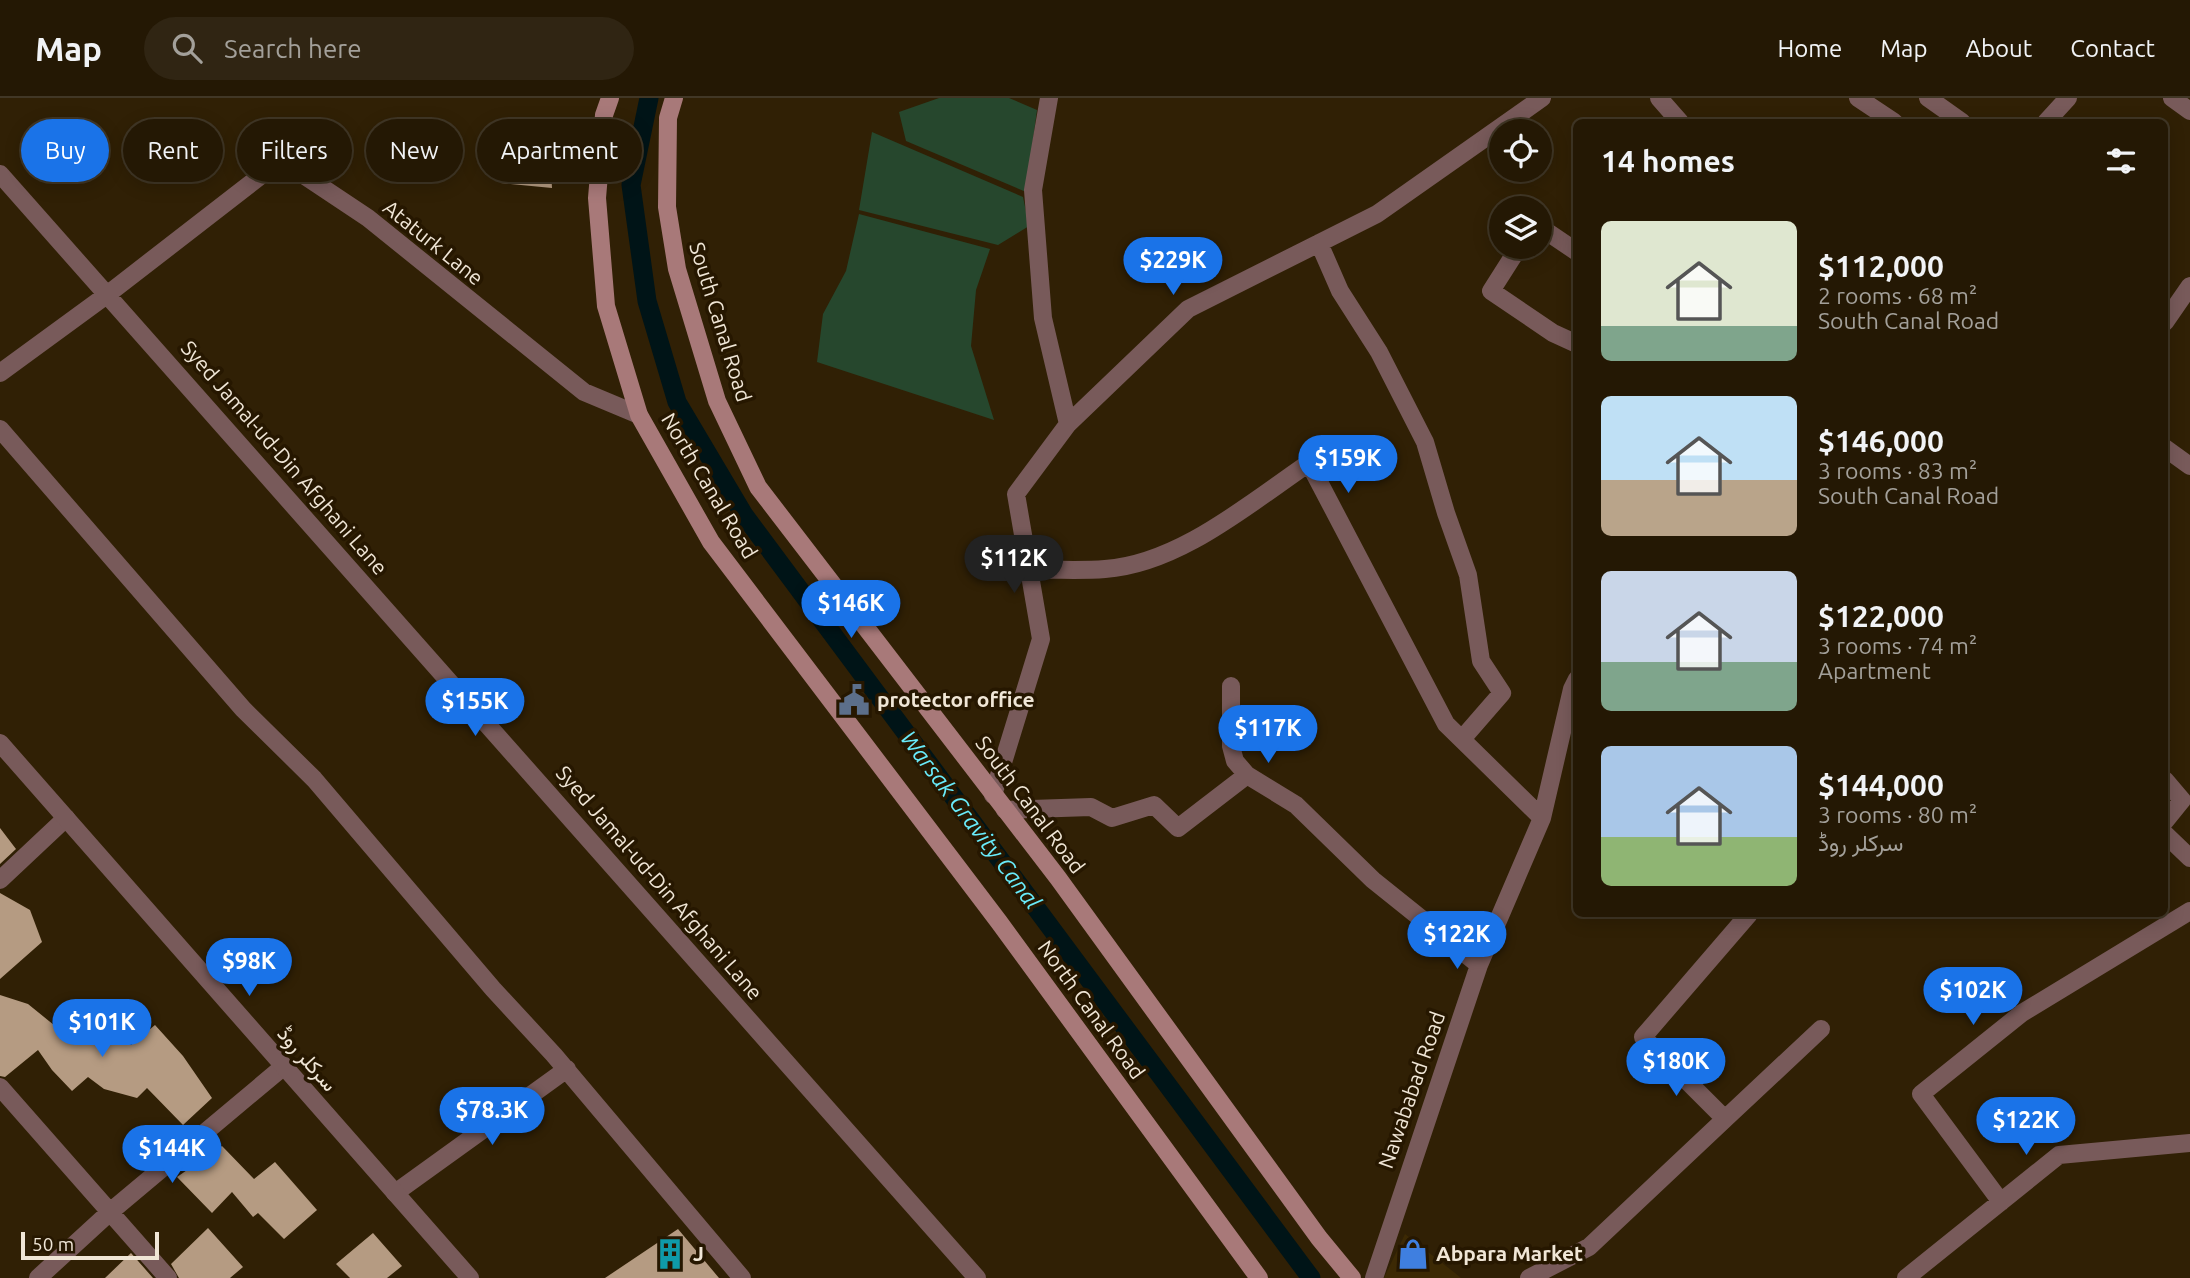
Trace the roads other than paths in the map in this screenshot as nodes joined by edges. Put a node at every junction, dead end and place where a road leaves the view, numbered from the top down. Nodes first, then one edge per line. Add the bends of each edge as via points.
1 (610, 98) edge
2 (674, 98) edge
3 (1049, 98) edge
4 (1542, 98) edge
5 (1659, 98) edge
6 (1858, 98) edge
7 (1928, 98) edge
8 (2068, 98) edge
9 (2172, 98) edge
10 (2190, 111) edge
11 (1677, 119) edge
12 (1890, 119) edge
13 (1958, 119) edge
14 (2049, 119) edge
15 (0, 174) edge
16 (1552, 235) edge
17 (1320, 243) junction
18 (1573, 250) edge
19 (1511, 259) edge
20 (2190, 286) edge
21 (108, 294) junction
22 (2168, 318) edge
23 (1573, 342) edge
24 (0, 373) edge
25 (639, 415) junction
26 (1068, 424) junction
27 (0, 429) edge
28 (2168, 450) edge
29 (2190, 467) edge
30 (1029, 570) junction
31 (1231, 686) dead end
32 (1573, 687) edge
33 (1462, 739) junction
34 (0, 743) edge
35 (1247, 775) junction
36 (2168, 784) edge
37 (993, 795) junction
38 (1005, 810) junction
39 (1542, 817) junction
40 (2168, 817) edge
41 (66, 818) junction
42 (2168, 837) edge
43 (2190, 858) edge
44 (0, 880) edge
45 (2190, 911) edge
46 (1746, 917) edge
47 (1479, 965) junction
48 (1821, 1029) dead end
49 (283, 1067) junction
50 (566, 1069) junction
51 (0, 1087) edge
52 (1725, 1119) junction
53 (2190, 1143) edge
54 (395, 1193) junction
55 (2001, 1202) junction
56 (110, 1212) junction
57 (38, 1278) edge
58 (168, 1278) edge
59 (470, 1278) edge
60 (742, 1278) edge
61 (977, 1278) edge
62 (1259, 1278) edge
63 (1352, 1278) edge
64 (1374, 1278) edge
65 (1529, 1278) edge
66 (1906, 1278) edge

1 - 25 main road, North Canal Road via 604,115 597,198 606,306
2 - 37 main road, South Canal Road via 668,118 667,208 677,269 718,401 758,487
3 - 26 street via 1033,190 1043,318
4 - 17 street via 1377,214
5 - 11 street
6 - 12 street
7 - 13 street
8 - 14 street
9 - 10 street
15 - 21 street, Syed Jamal-ud-Din Afghani Lane
16 - 18 street
17 - 26 street via 1188,309
17 - 33 street via 1340,291 1379,352 1424,442 1468,575 1481,661 1502,694
19 - 23 street via 1490,291
20 - 22 street
21 - 24 street, Ataturk Lane
21 - 25 street, Ataturk Lane via 281,160 368,218 584,392
21 - 61 street, Syed Jamal-ud-Din Afghani Lane
25 - 62 main road, North Canal Road via 711,542 1007,933
26 - 30 street via 1016,494
27 - 50 street
28 - 29 street
30 - 33 street via 1107,569 1153,558 1208,532 1309,463 1446,724
30 - 37 street via 1041,639
31 - 35 street via 1231,746 1235,761
32 - 39 street, Nawababad Road
33 - 39 street
34 - 41 street, سرکلر روڈ
35 - 38 street via 1178,828 1154,804 1112,818 1091,807
35 - 47 street via 1296,805 1373,880
36 - 40 street via 2182,800
37 - 38 main road, South Canal Road
38 - 63 main road, South Canal Road
39 - 47 street, Nawababad Road
41 - 44 street
41 - 49 street, سرکلر روڈ
42 - 43 street
45 - 55 street via 2022,1013 1921,1094
46 - 52 street via 1643,1037
47 - 64 street, Nawababad Road
48 - 52 street
49 - 54 street, سرکلر روڈ
49 - 56 street
50 - 54 street
50 - 60 street
51 - 56 street
52 - 65 street via 1589,1247
53 - 55 street via 2059,1155
54 - 59 street, سرکلر روڈ
55 - 66 street
56 - 57 street
56 - 58 street

